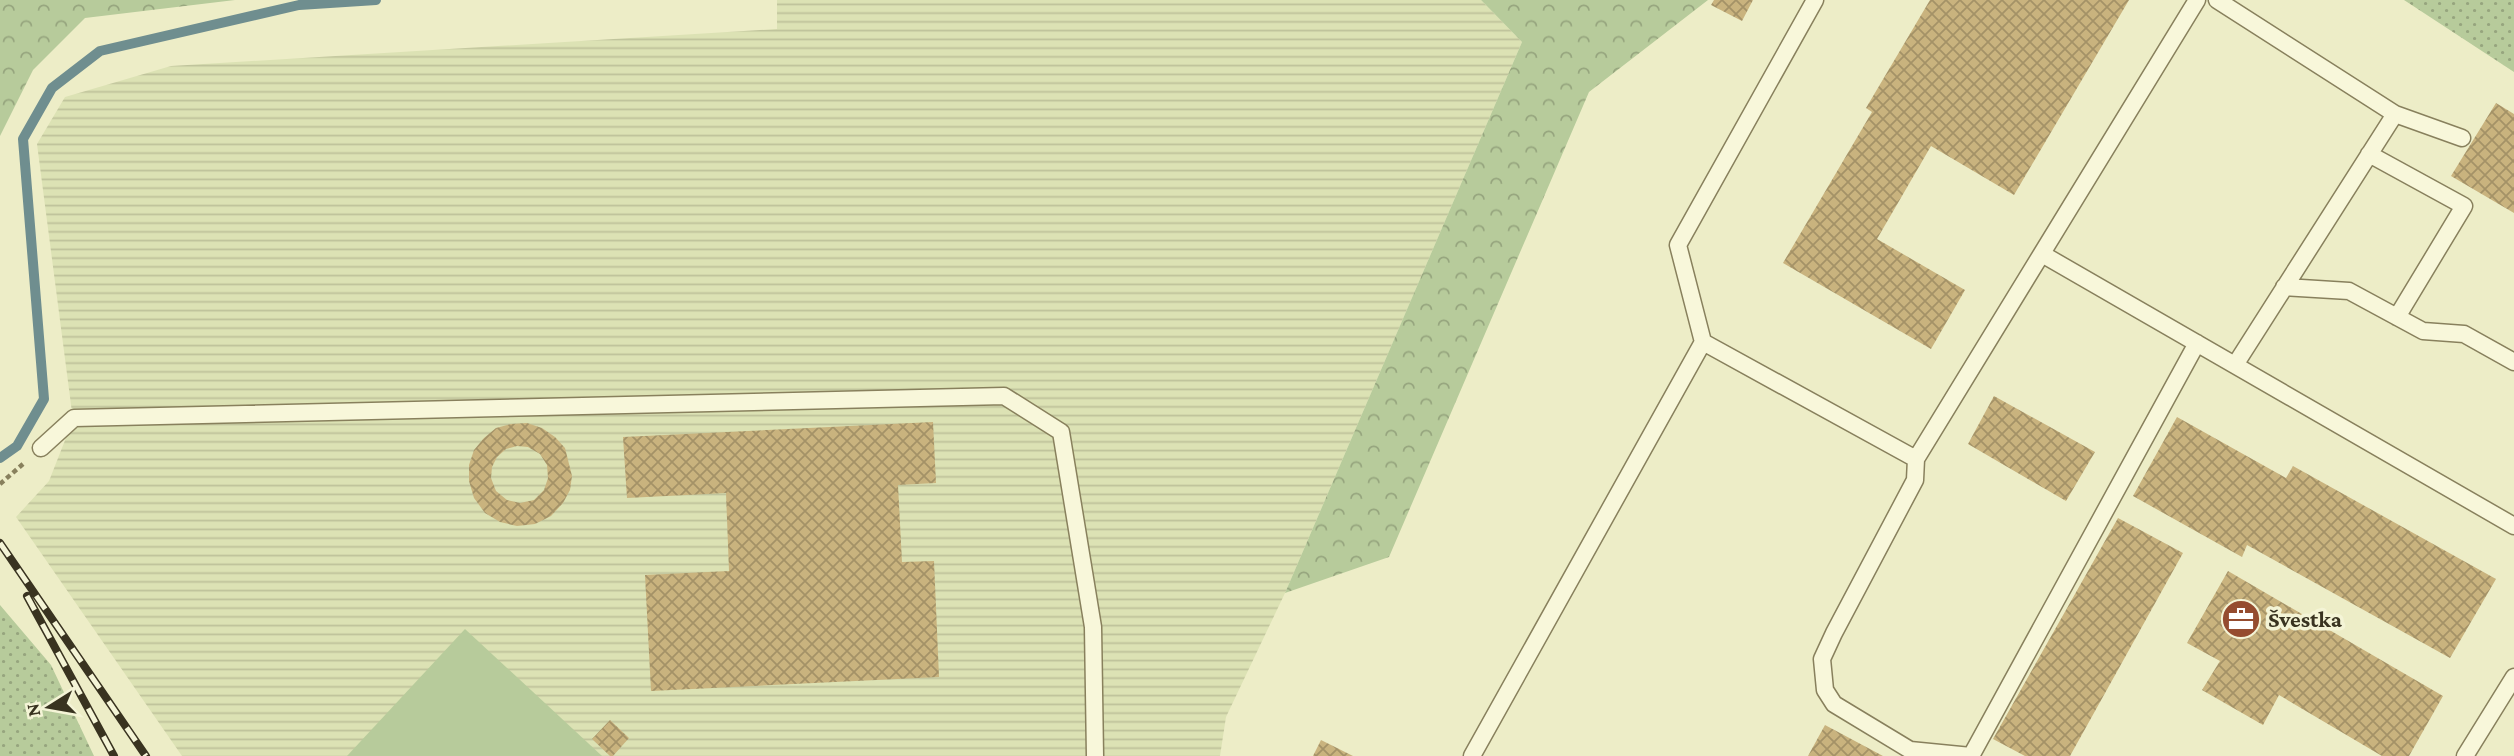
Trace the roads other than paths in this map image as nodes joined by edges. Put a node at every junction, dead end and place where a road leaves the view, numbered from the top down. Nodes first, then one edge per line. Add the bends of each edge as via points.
1 (1815, 0) edge
2 (2197, 0) edge
3 (2217, 0) edge
4 (2395, 114) junction
5 (2462, 138) dead end
6 (2369, 154) junction
7 (2042, 254) junction
8 (2284, 287) junction
9 (2396, 317) junction
10 (1703, 342) junction
11 (2197, 343) junction
12 (2514, 362) edge
13 (2235, 365) junction
14 (41, 448) dead end
15 (1916, 459) junction
16 (2514, 526) edge
17 (2514, 677) edge
18 (1095, 756) edge
19 (1472, 756) edge
20 (2465, 756) edge

1 - 10 lane via 1678,245
2 - 7 lane
3 - 4 lane
4 - 5 lane
4 - 6 lane
6 - 8 lane
6 - 9 lane via 2464,206
7 - 11 lane
7 - 15 lane
8 - 9 lane via 2349,291
8 - 13 lane
9 - 12 lane via 2423,331 2464,334
10 - 15 lane
10 - 19 lane
11 - 13 lane
11 - 15 lane via 1971,756 1910,750 1834,704 1825,690 1822,659 1915,480
13 - 16 lane
14 - 18 lane via 74,418 1004,396 1061,432 1093,627
17 - 20 lane

